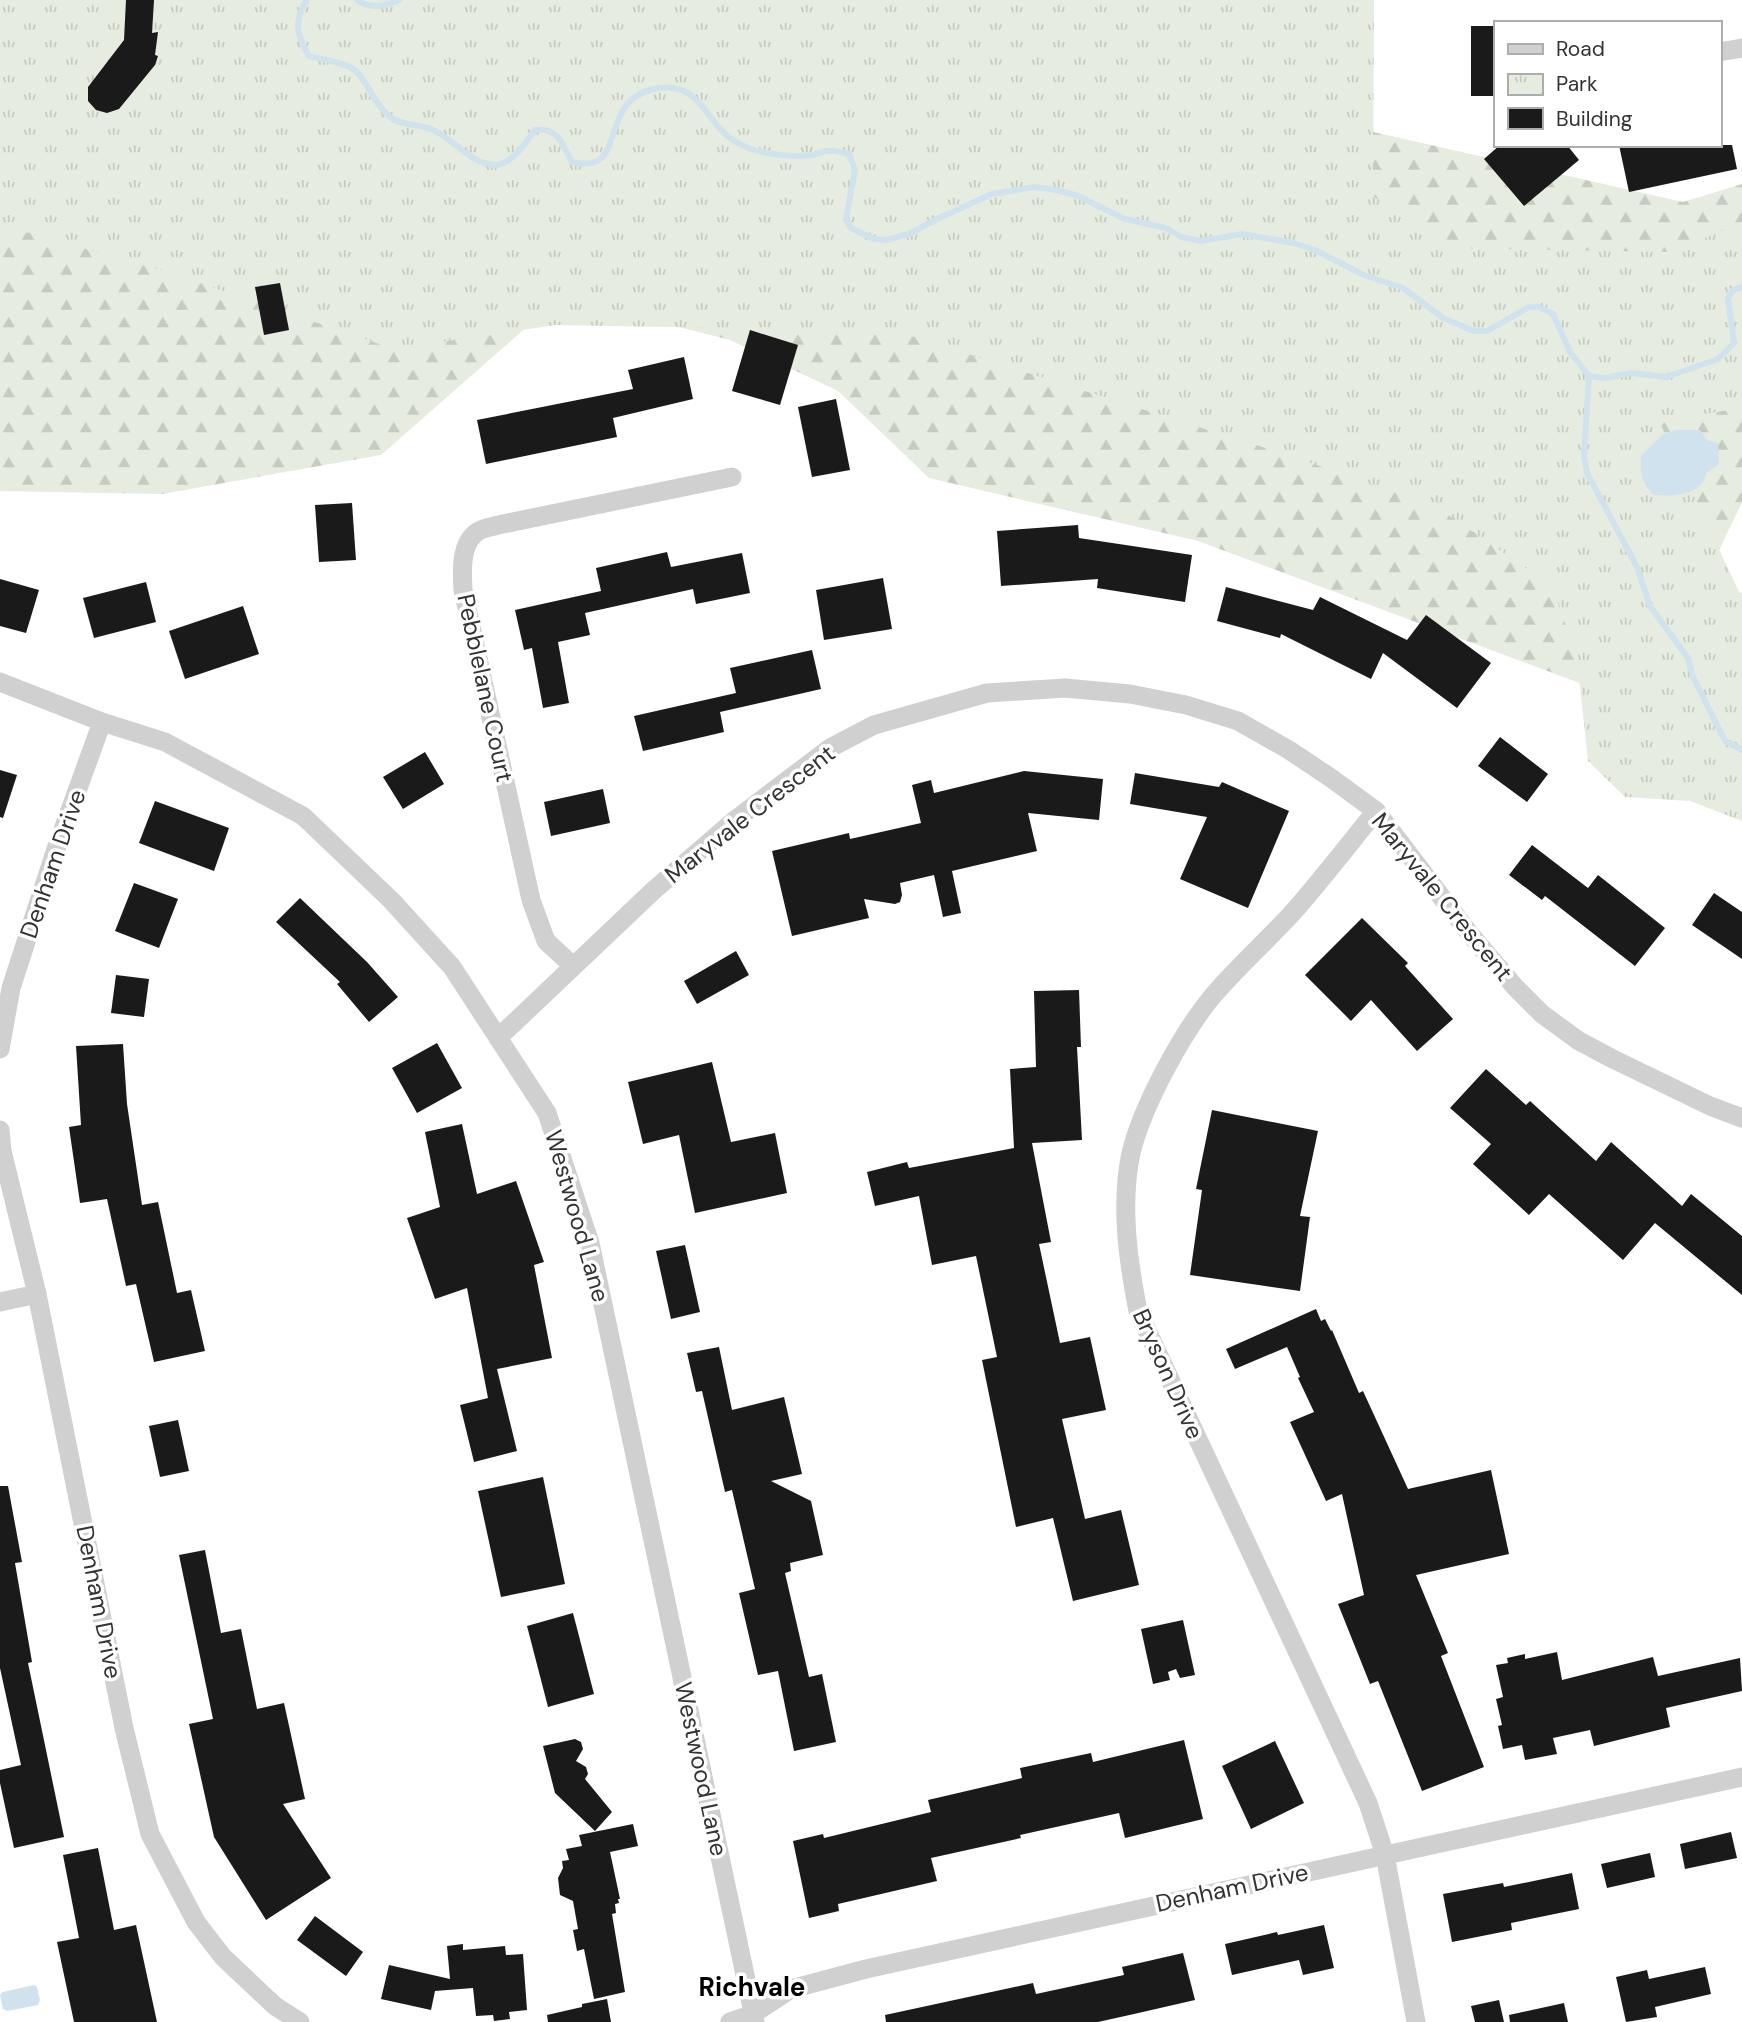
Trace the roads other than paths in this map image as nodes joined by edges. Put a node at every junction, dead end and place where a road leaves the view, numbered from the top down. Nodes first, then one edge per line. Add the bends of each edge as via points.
1 (1742, 48) edge
2 (1721, 52) edge
3 (732, 477) dead end
4 (0, 682) edge
5 (102, 722) junction
6 (1376, 811) junction
7 (573, 966) junction
8 (498, 1038) junction
9 (0, 1049) edge
10 (1742, 1118) edge
11 (0, 1130) edge
12 (37, 1294) junction
13 (0, 1302) edge
14 (1742, 1777) edge
15 (1385, 1855) junction
16 (754, 2018) edge
17 (300, 2022) edge
18 (730, 2022) edge
19 (1416, 2022) edge

1 - 2 street
3 - 7 street, Pebblelane Court via 498,525 477,532 467,546 463,590 531,900 546,941
4 - 5 street, Westwood Lane
5 - 8 street, Westwood Lane via 165,742 303,816 391,900 452,967
5 - 9 street, Denham Drive via 11,988
6 - 7 street, Maryvale Crescent via 1289,750 1238,722 1186,705 1065,688 987,693 874,725 831,748 735,820
6 - 10 street, Maryvale Crescent via 1469,933 1542,1014 1613,1059
6 - 15 street, Bryson Drive via 1296,908 1210,999 1179,1047 1140,1124 1126,1206 1128,1257 1138,1311 1368,1802
7 - 8 street, Maryvale Crescent
8 - 16 street, Westwood Lane via 547,1113 590,1243
11 - 12 street, Denham Drive
12 - 13 street
12 - 17 street, Denham Drive via 124,1728 150,1834 196,1922 223,1957 275,2006
14 - 15 street, Denham Drive
15 - 16 street, Denham Drive via 866,1969 791,1989
15 - 19 street, Bryson Drive
16 - 18 street, Denham Drive

